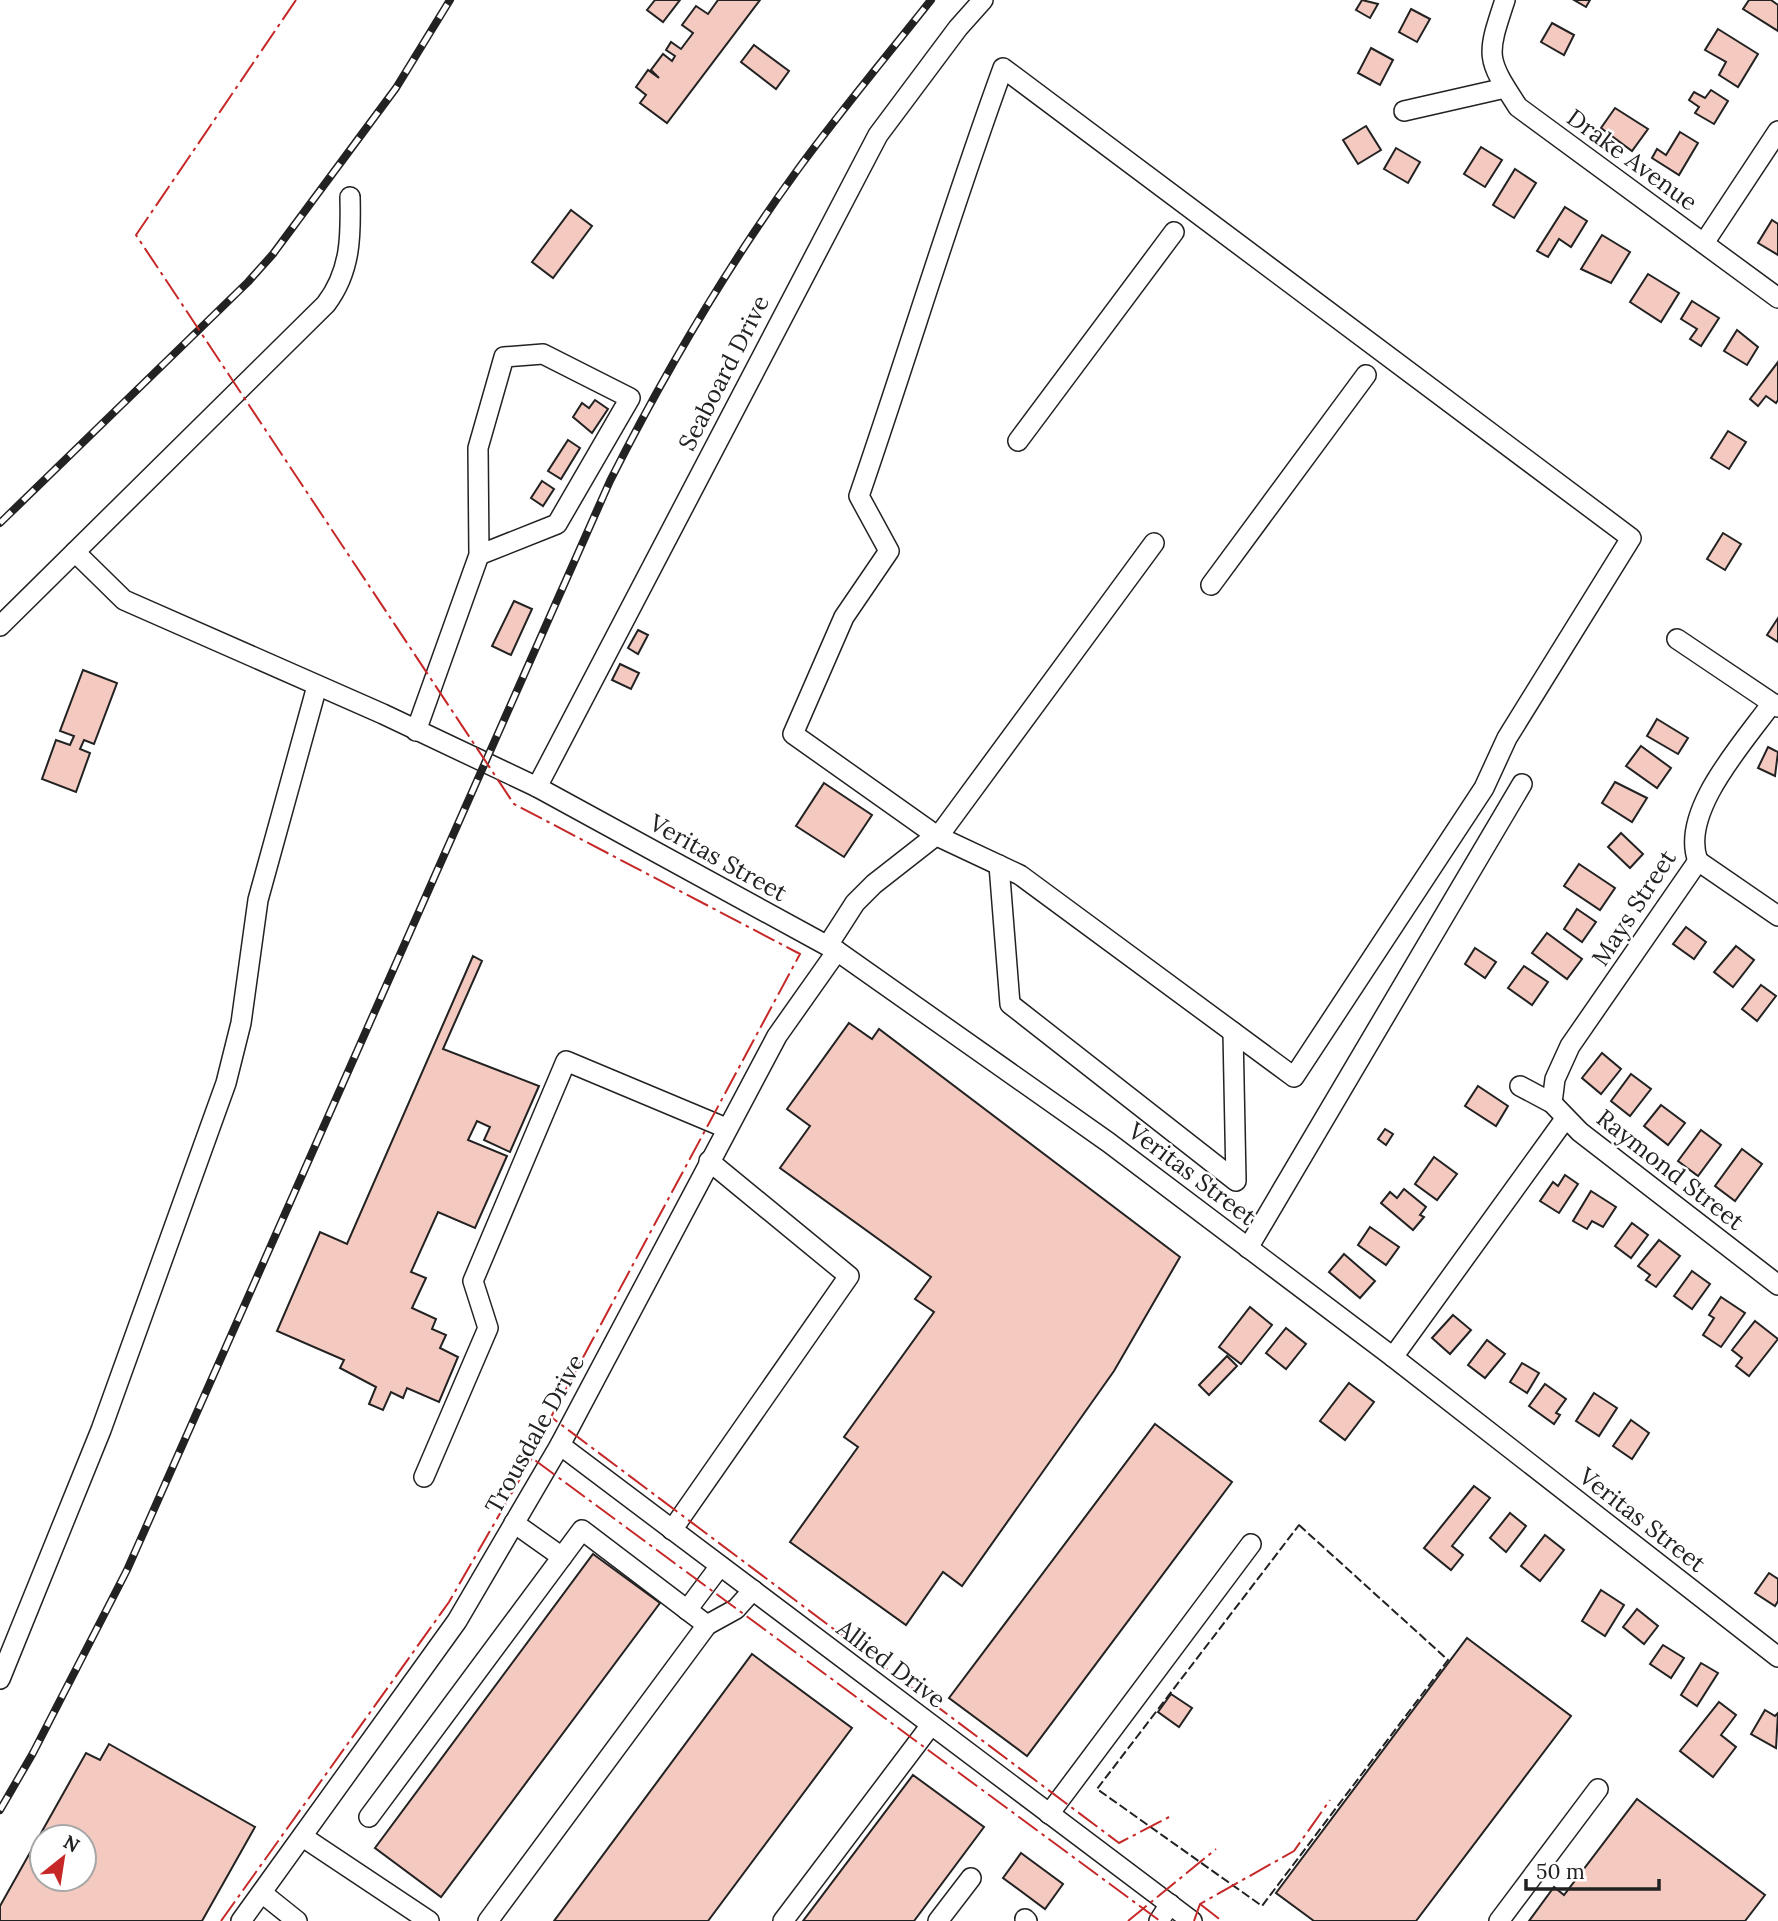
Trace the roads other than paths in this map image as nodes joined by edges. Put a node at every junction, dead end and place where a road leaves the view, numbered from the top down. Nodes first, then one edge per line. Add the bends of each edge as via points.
1 (983, 0) edge
2 (1505, 0) edge
3 (1506, 88) junction
4 (1404, 111) dead end
5 (1778, 131) edge
6 (350, 197) dead end
7 (1174, 232) dead end
8 (1704, 243) junction
9 (1778, 298) edge
10 (1366, 375) dead end
11 (1018, 441) dead end
12 (1154, 543) dead end
13 (75, 552) junction
14 (479, 555) junction
15 (1211, 585) dead end
16 (0, 626) edge
17 (1677, 639) dead end
18 (317, 686) junction
19 (1775, 705) edge
20 (416, 731) junction
21 (1522, 783) dead end
22 (537, 787) junction
23 (937, 836) junction
24 (1698, 861) junction
25 (999, 865) junction
26 (1778, 916) edge
27 (832, 948) junction
28 (1233, 1032) junction
29 (1520, 1086) dead end
30 (1559, 1111) junction
31 (726, 1128) junction
32 (709, 1161) junction
33 (1248, 1248) junction
34 (1778, 1285) edge
35 (1394, 1357) junction
36 (560, 1445) junction
37 (424, 1477) dead end
38 (514, 1523) junction
39 (672, 1530) junction
40 (1251, 1544) dead end
41 (562, 1557) junction
42 (720, 1566) junction
43 (753, 1590) junction
44 (687, 1611) junction
45 (707, 1625) junction
46 (1778, 1657) edge
47 (0, 1679) edge
48 (931, 1725) junction
49 (1598, 1788) dead end
50 (1049, 1814) junction
51 (369, 1817) dead end
52 (303, 1836) junction
53 (971, 1878) dead end
54 (262, 1893) junction
55 (1170, 1905) junction
56 (241, 1921) edge
57 (297, 1921) edge
58 (429, 1921) edge
59 (488, 1921) edge
60 (783, 1921) edge
61 (938, 1921) edge
62 (1158, 1921) edge
63 (1192, 1921) edge
64 (1499, 1921) edge

1 - 22 street, Seaboard Drive via 878,135
2 - 3 street, Drake Avenue via 1492,39 1492,68
3 - 4 street
3 - 8 street, Drake Avenue via 1518,107
5 - 8 street
6 - 13 street via 351,247 335,292
7 - 11 street
8 - 9 street, Drake Avenue
10 - 15 street
12 - 23 street, Trousdale Drive
13 - 16 street
13 - 18 street, Veritas Street via 124,600
14 - 14 street via 478,448 504,357 543,354 630,398 556,524
14 - 20 street
17 - 19 street
18 - 20 street, Veritas Street
18 - 47 street via 258,900 241,1023 226,1083 101,1430
19 - 24 street, Mays Street via 1707,798 1694,839
20 - 22 street, Veritas Street
21 - 33 street
22 - 27 street, Veritas Street
23 - 25 street
23 - 27 street, Trousdale Drive via 856,903
23 - 28 street via 793,734 844,617 889,551 859,496 1003,68 1631,538 1507,738 1484,788 1294,1077
24 - 26 street
24 - 30 street, Mays Street via 1570,1046 1555,1079
25 - 28 street via 1020,875
25 - 28 street via 1010,1004 1236,1181
27 - 31 street, Trousdale Drive via 776,1036
27 - 33 street, Veritas Street via 1108,1142
29 - 30 street, Raymond Street
30 - 34 street, Raymond Street
30 - 35 street, Mays Street
31 - 32 street, Trousdale Drive
31 - 37 street via 566,1061 473,1281 488,1328
32 - 36 street, Trousdale Drive
32 - 39 street via 849,1276
33 - 35 street, Veritas Street
35 - 46 street, Veritas Street
36 - 38 street, Trousdale Drive
36 - 39 street, Allied Drive
38 - 41 street
38 - 52 street, Trousdale Drive via 457,1621
39 - 42 street, Allied Drive
40 - 50 street
41 - 44 street via 582,1530
41 - 51 street
42 - 43 street, Allied Drive
42 - 44 street
43 - 45 street via 736,1609
43 - 48 street, Allied Drive
44 - 45 street
45 - 59 street
48 - 50 street, Allied Drive
48 - 60 street
49 - 64 street
50 - 55 street, Allied Drive
52 - 54 street, Trousdale Drive
52 - 58 street
53 - 61 street
54 - 56 street, Trousdale Drive
54 - 57 street
55 - 62 street
55 - 63 street, Allied Drive

